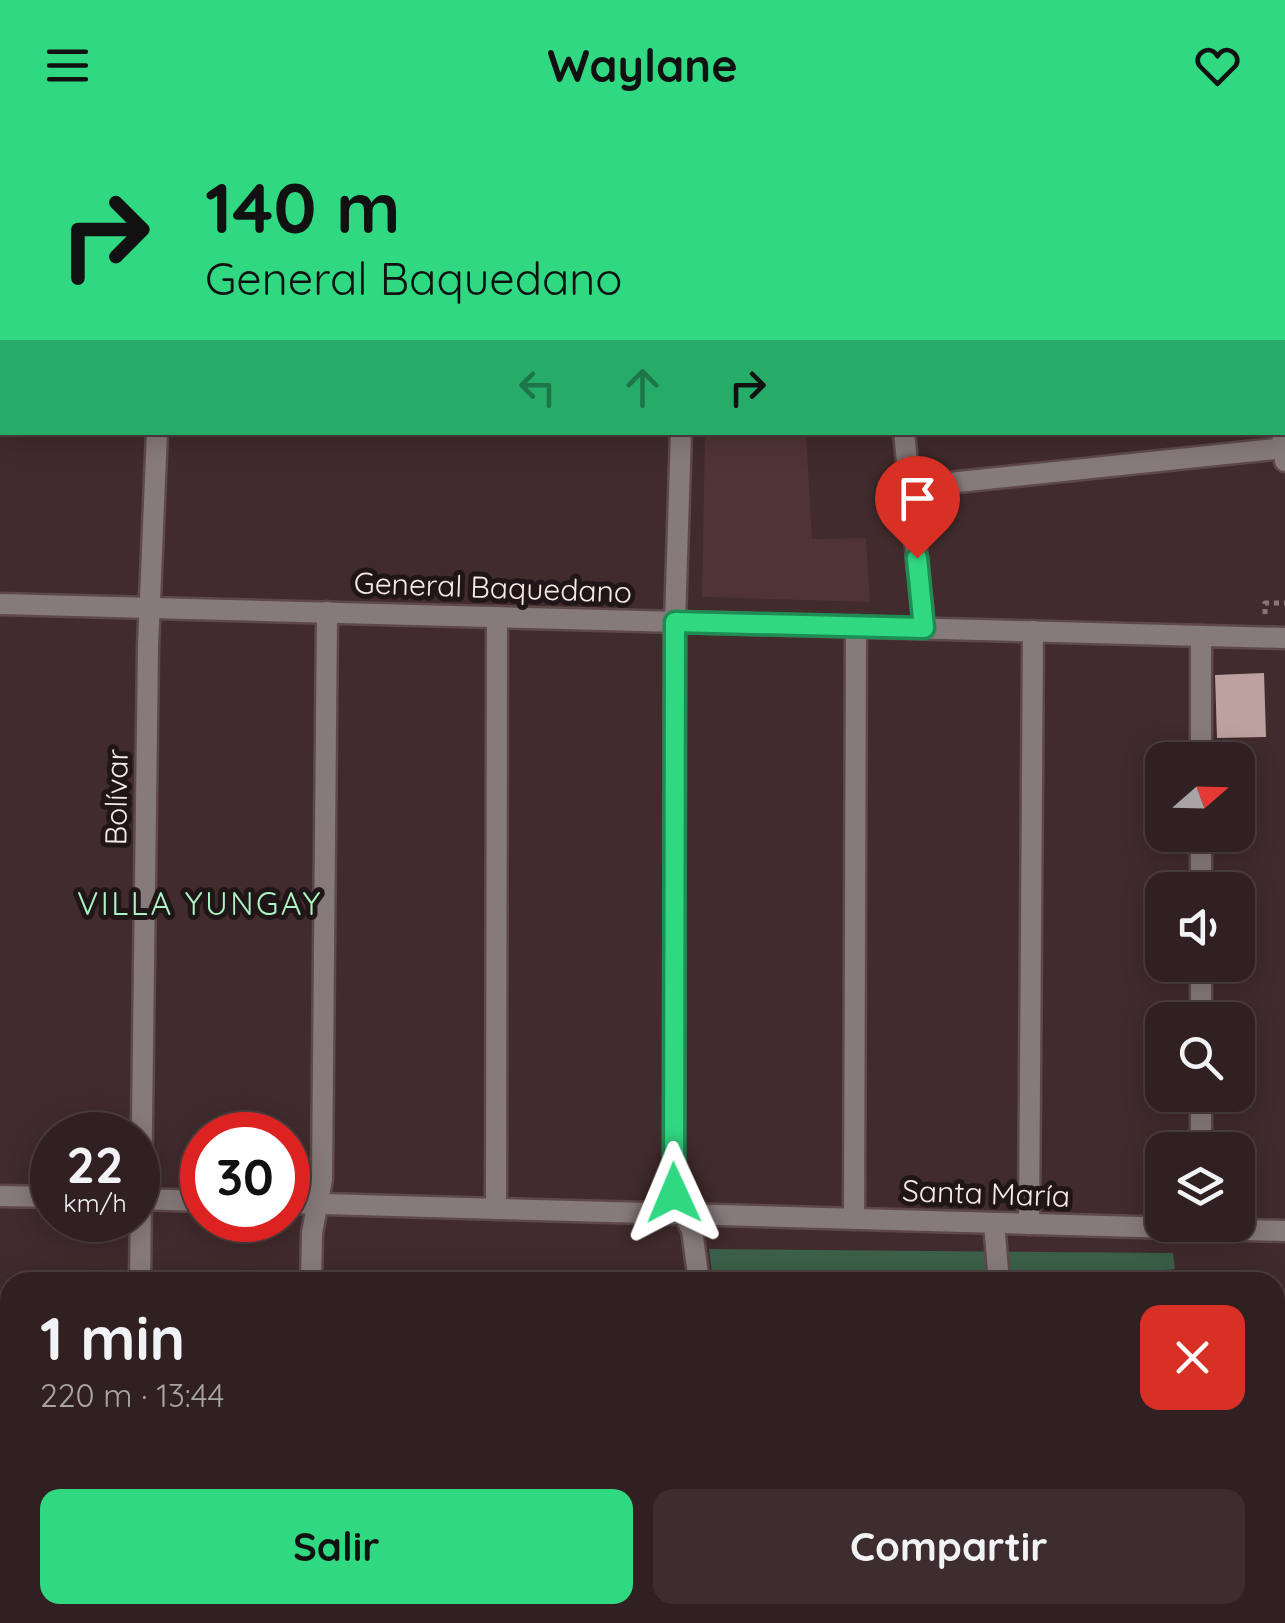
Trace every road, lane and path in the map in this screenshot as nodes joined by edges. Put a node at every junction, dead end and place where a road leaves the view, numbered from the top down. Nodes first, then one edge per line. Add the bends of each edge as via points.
1 (157, 435) edge
2 (681, 435) edge
3 (904, 435) edge
4 (1284, 447) edge
5 (910, 487) junction
6 (0, 604) edge
7 (152, 608) junction
8 (327, 612) junction
9 (497, 617) junction
10 (675, 622) junction
11 (856, 626) junction
12 (924, 628) junction
13 (1033, 631) junction
14 (1202, 636) junction
15 (1285, 638) edge
16 (1201, 742) edge
17 (141, 1112) edge
18 (0, 1196) edge
19 (30, 1197) edge
20 (310, 1204) edge
21 (318, 1204) junction
22 (496, 1209) junction
23 (684, 1214) junction
24 (854, 1219) junction
25 (994, 1223) junction
26 (1029, 1224) junction
27 (1145, 1226) edge
28 (1255, 1230) edge
29 (1285, 1231) edge
30 (140, 1242) edge
31 (140, 1272) edge
32 (311, 1272) edge
33 (697, 1272) edge
34 (998, 1272) edge

1 - 7 street, Bolívar
2 - 10 street
3 - 5 street
4 - 5 street
5 - 12 street
6 - 7 street, General Baquedano
7 - 8 street, General Baquedano
7 - 17 street, Bolívar
8 - 9 street, General Baquedano
8 - 21 street
9 - 10 street, General Baquedano
9 - 22 street
10 - 11 street, General Baquedano
10 - 23 street via 674,1186
11 - 12 street, General Baquedano
11 - 24 street
12 - 13 street, General Baquedano
13 - 14 street, General Baquedano
13 - 26 street
14 - 15 street, General Baquedano
14 - 16 street
18 - 19 street
20 - 21 street, Santa María
21 - 22 street, Santa María
21 - 32 street
22 - 23 street, Santa María
23 - 24 street, Santa María
23 - 33 street
24 - 25 street, Santa María
25 - 26 street, Santa María
25 - 34 street
26 - 27 street, Santa María
28 - 29 street, Santa María
30 - 31 street, Bolívar

